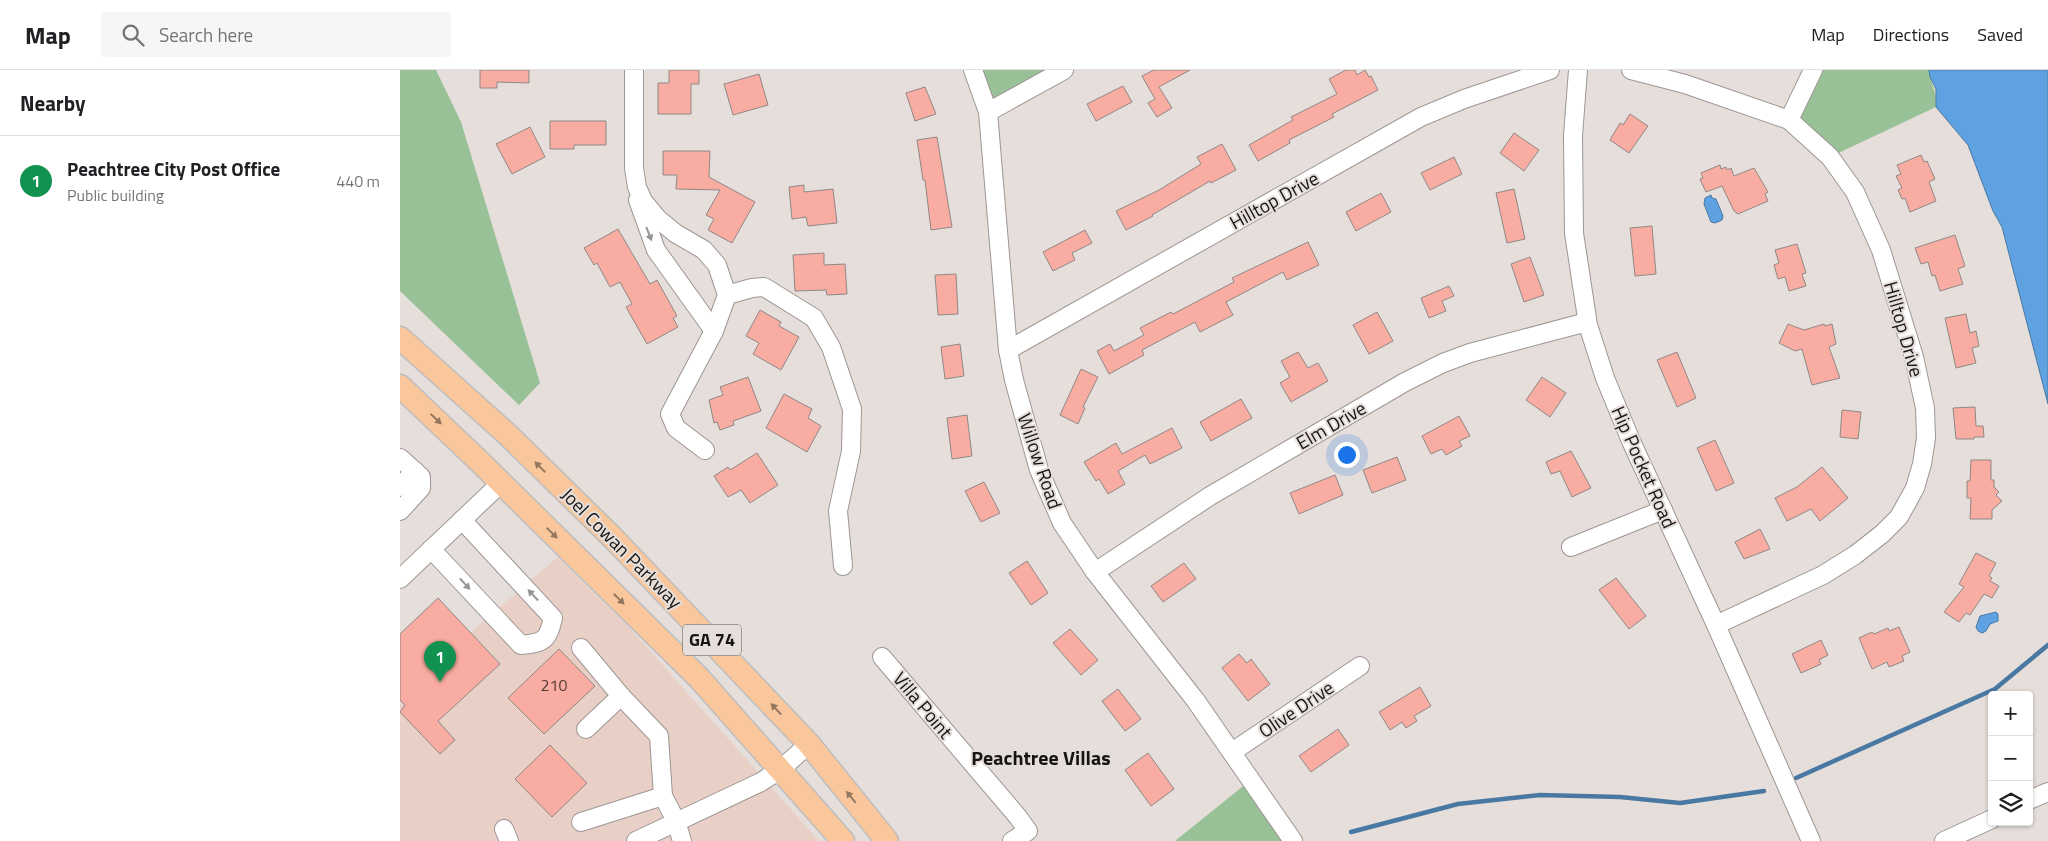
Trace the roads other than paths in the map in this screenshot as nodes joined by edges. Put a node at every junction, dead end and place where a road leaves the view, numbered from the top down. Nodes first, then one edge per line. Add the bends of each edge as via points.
1 (634, 70) edge
2 (973, 70) edge
3 (1064, 70) edge
4 (1550, 70) edge
5 (1578, 70) edge
6 (1631, 70) edge
7 (1813, 70) edge
8 (988, 112) junction
9 (1789, 120) junction
10 (637, 187) junction
11 (726, 295) junction
12 (1587, 322) junction
13 (714, 331) junction
14 (400, 338) edge
15 (1008, 350) junction
16 (400, 386) edge
17 (705, 450) dead end
18 (400, 458) edge
19 (415, 471) junction
20 (501, 483) junction
21 (400, 486) edge
22 (1663, 510) junction
23 (400, 511) edge
24 (462, 520) junction
25 (1571, 547) dead end
26 (431, 549) junction
27 (844, 566) dead end
28 (1095, 572) junction
29 (400, 579) edge
30 (1716, 625) junction
31 (581, 648) dead end
32 (882, 657) dead end
33 (1360, 666) dead end
34 (621, 696) junction
35 (586, 729) dead end
36 (809, 744) junction
37 (1232, 752) junction
38 (781, 769) junction
39 (2048, 792) edge
40 (663, 796) junction
41 (2033, 798) edge
42 (676, 821) junction
43 (1988, 821) edge
44 (581, 822) dead end
45 (636, 841) edge
46 (682, 841) edge
47 (843, 841) edge
48 (886, 841) edge
49 (1012, 841) edge
50 (1293, 841) edge
51 (1812, 841) edge
52 (1944, 841) edge

1 - 10 street via 634,168
2 - 8 street, Willow Road
3 - 8 street
4 - 15 street, Hilltop Drive via 1464,98 1421,117
5 - 12 street, Hip Pocket Road via 1573,136 1574,233
6 - 9 street, Hilltop Drive via 1685,84
7 - 9 street
8 - 15 street, Willow Road
9 - 30 street, Hilltop Drive via 1830,156 1863,207 1881,250 1914,357 1925,408 1926,438 1915,488 1899,517 1882,534 1823,575
10 - 11 street via 643,201 658,219 704,250 717,265
10 -> 13 street via 638,204 656,250
11 - 13 street
11 - 27 street via 764,287 814,318 831,347 852,409 851,451 838,511
12 - 22 street, Hip Pocket Road via 1608,386
12 - 28 street, Elm Drive via 1470,352 1443,363 1210,496
13 - 17 street via 670,414 676,428
36 -> 14 main road, Joel Cowan Parkway / GA 74 via 613,538 507,434
15 - 28 street, Willow Road via 1040,472 1062,523
16 -> 20 main road, Joel Cowan Parkway / GA 74
18 - 19 street
19 - 21 street
19 - 23 street via 421,478 421,488
20 - 24 street
20 -> 38 main road, Joel Cowan Parkway / GA 74 via 699,678
22 - 25 street
22 - 30 street, Hip Pocket Road
24 - 26 street
26 -> 24 street via 522,646 539,643 550,634 553,618
26 - 29 street
28 - 37 street, Willow Road
30 - 51 street, Hip Pocket Road
31 - 34 street
32 - 49 street, Villa Point via 1028,831
33 - 37 street, Olive Drive
34 - 35 street
34 - 40 street via 658,736
36 - 38 street
48 -> 36 main road, Joel Cowan Parkway / GA 74
37 - 50 street, Willow Road
38 - 42 street via 761,782
38 - 47 main road, Joel Cowan Parkway / GA 74
39 - 41 street
40 - 42 street
40 - 44 street
42 - 45 street
42 - 46 street
43 - 52 street

